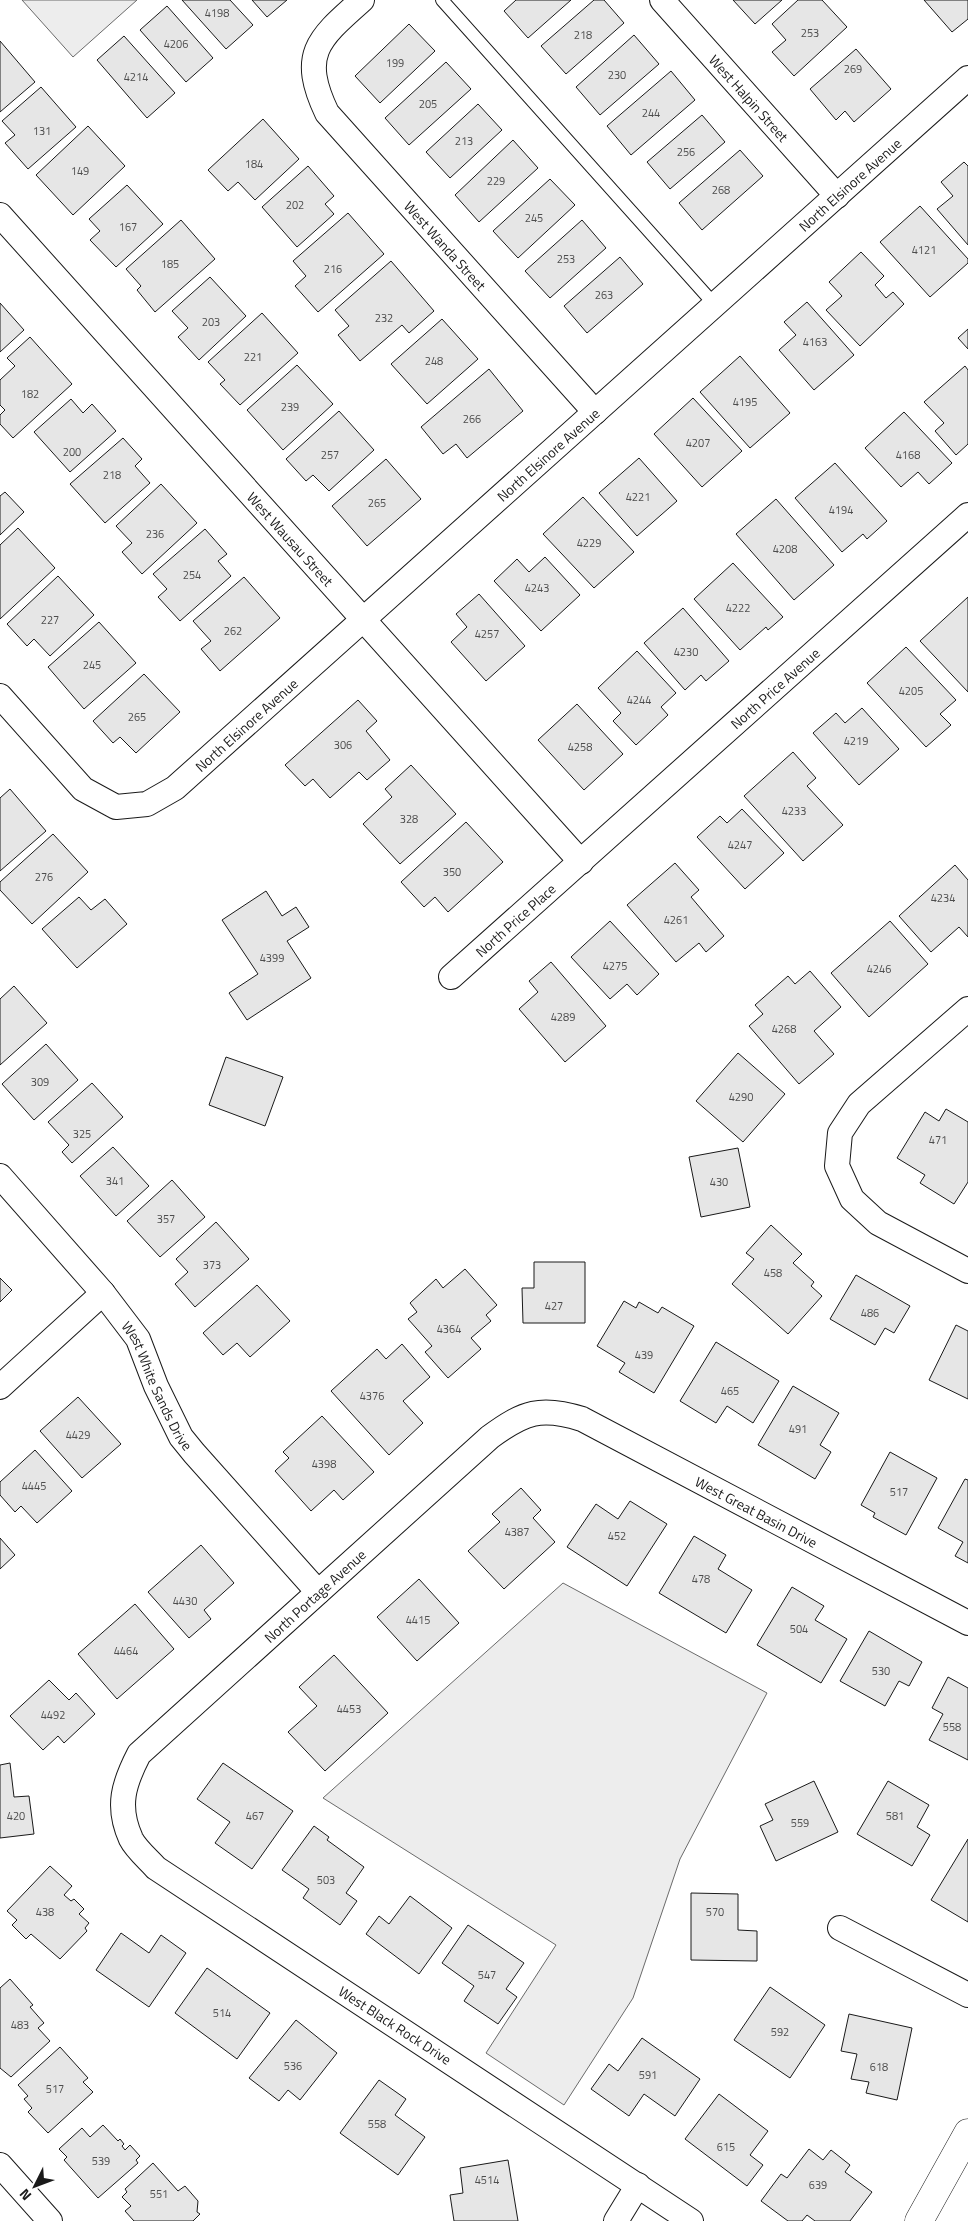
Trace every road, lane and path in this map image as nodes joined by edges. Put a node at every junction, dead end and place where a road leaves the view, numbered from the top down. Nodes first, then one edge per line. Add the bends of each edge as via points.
1 (362, 0) edge
2 (442, 0) edge
3 (662, 0) edge
4 (968, 78) edge
5 (837, 196) junction
6 (0, 215) edge
7 (715, 305) junction
8 (595, 412) junction
9 (968, 515) edge
10 (363, 620) junction
11 (0, 696) edge
12 (581, 862) junction
13 (451, 977) dead end
14 (968, 1009) edge
15 (0, 1176) edge
16 (968, 1271) edge
17 (103, 1293) junction
18 (0, 1387) edge
19 (542, 1412) joint
20 (318, 1592) junction
21 (968, 1623) edge
22 (122, 1809) joint
23 (840, 1928) dead end
24 (968, 1995) edge
25 (968, 2133) edge
26 (0, 2165) edge
27 (638, 2185) junction
28 (50, 2221) edge
29 (616, 2221) edge
30 (691, 2221) edge
31 (919, 2221) edge

1 - 8 street, West Wanda Street via 330,28 318,46 312,69 316,90 327,113
2 - 7 lane
3 - 5 street, West Halpin Street
4 - 5 street, North Elsinore Avenue
5 - 7 street, North Elsinore Avenue
6 - 10 street, West Wausau Street
7 - 8 street, North Elsinore Avenue
8 - 10 street, North Elsinore Avenue
9 - 12 street, North Price Avenue
10 - 11 street, North Elsinore Avenue via 175,788 147,804 116,806 83,789
10 - 12 street, West Wausau Street
12 - 13 street, North Price Place
14 - 16 street via 859,1104 840,1133 837,1166 852,1199 878,1223
15 - 17 street, West White Sands Drive
17 - 18 street
17 - 20 street, West White Sands Drive via 138,1339 181,1437
19 - 20 street, North Portage Avenue via 514,1420 490,1437
19 - 21 street, West Great Basin Drive via 562,1412 582,1419
20 - 22 street, North Portage Avenue via 139,1754 126,1778
22 - 27 street, West Black Rock Drive via 131,1840 156,1868
23 - 24 street
25 - 31 street
26 - 28 street
27 - 29 street
27 - 30 street, West Black Rock Drive

